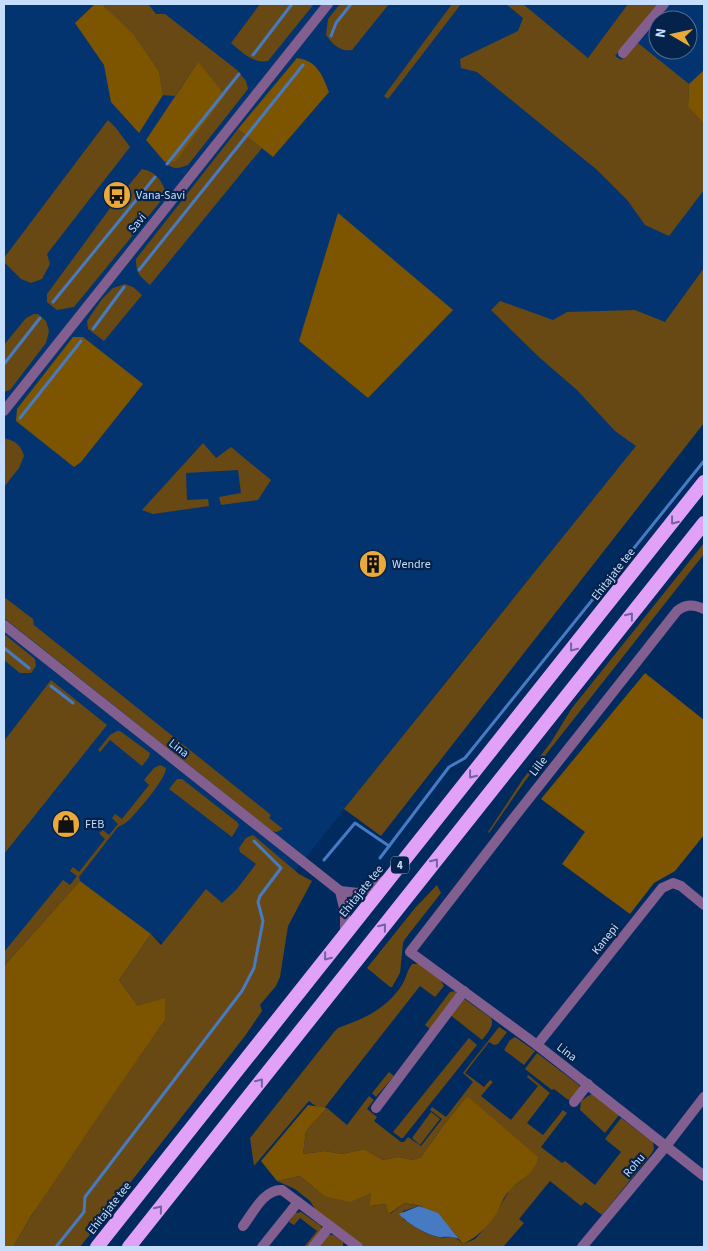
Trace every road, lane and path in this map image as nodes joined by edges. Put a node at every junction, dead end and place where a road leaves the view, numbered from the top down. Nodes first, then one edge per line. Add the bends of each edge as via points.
1 (328, 4) edge
2 (664, 4) edge
3 (623, 53) dead end
4 (4, 411) edge
5 (704, 482) edge
6 (704, 523) edge
7 (704, 608) edge
8 (4, 625) edge
9 (389, 879) junction
10 (340, 891) junction
11 (704, 905) edge
12 (345, 934) junction
13 (410, 952) joint
14 (464, 991) junction
15 (537, 1045) junction
16 (588, 1084) junction
17 (704, 1097) edge
18 (574, 1102) dead end
19 (376, 1108) dead end
20 (667, 1145) junction
21 (704, 1176) edge
22 (298, 1202) junction
23 (243, 1226) dead end
24 (330, 1226) junction
25 (355, 1246) edge
26 (97, 1247) edge
27 (128, 1247) edge
28 (262, 1247) edge
29 (313, 1247) edge
30 (582, 1247) edge

1 - 4 street, Savi
2 - 3 street
5 -> 9 highway, Ehitajate tee / 4
27 -> 6 highway, 4
7 - 13 street, Lille via 684,606 668,622
8 - 10 street, Lina
9 - 10 street via 358,893
9 - 12 highway, Ehitajate tee / 4
10 - 12 street via 345,912
11 - 15 street, Kanepi via 682,886 673,883 662,888
12 -> 26 highway, Ehitajate tee / 4
13 - 14 street, Lina
14 - 15 street, Lina
14 - 19 street
15 - 16 street, Lina
16 - 18 street
16 - 20 street, Lina
17 - 20 street, Rohu
20 - 21 street, Lina
20 - 30 street, Rohu
22 - 23 street via 282,1190 275,1190 265,1197
22 - 24 street
22 - 28 street
24 - 25 street
24 - 29 street

